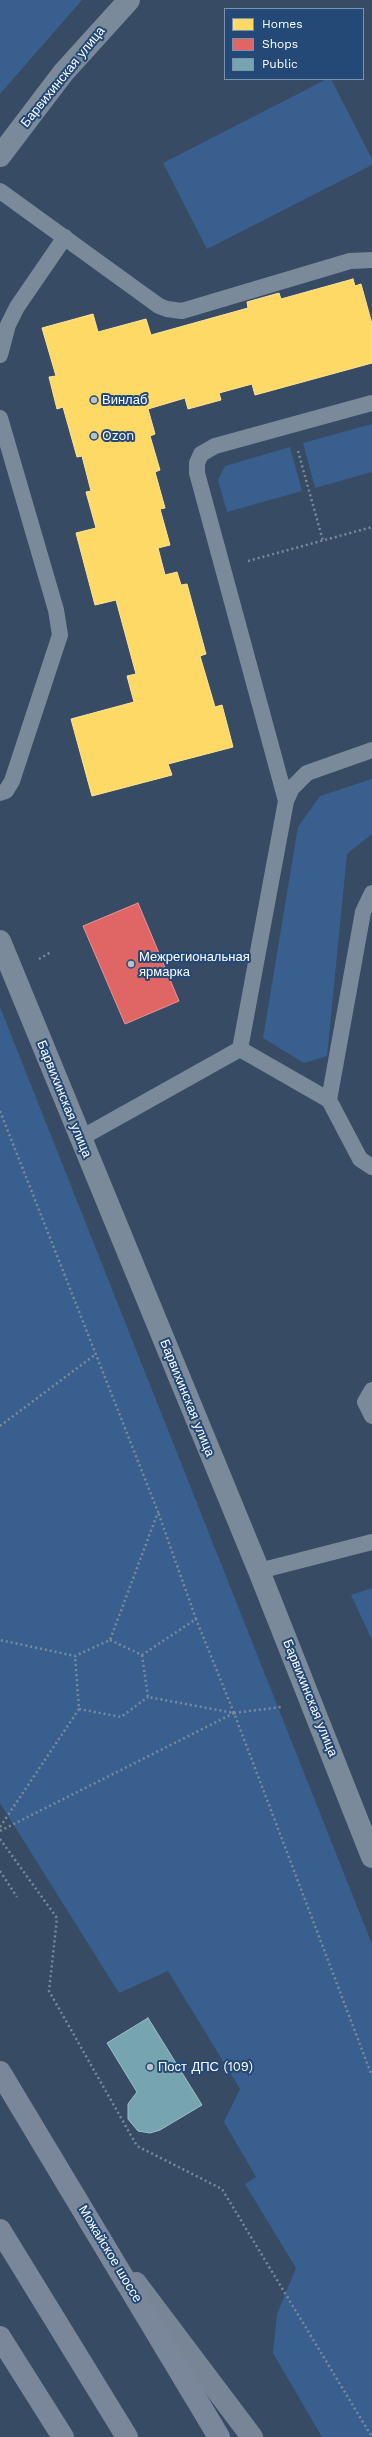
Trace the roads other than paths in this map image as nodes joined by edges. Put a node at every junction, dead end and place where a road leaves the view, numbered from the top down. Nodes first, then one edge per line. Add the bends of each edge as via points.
1 (129, 0) edge
2 (0, 156) edge
3 (0, 191) edge
4 (64, 238) junction
5 (372, 260) edge
6 (0, 355) edge
7 (372, 403) edge
8 (0, 418) edge
9 (372, 750) edge
10 (0, 793) edge
11 (286, 801) junction
12 (372, 893) edge
13 (0, 941) edge
14 (240, 1049) junction
15 (329, 1100) junction
16 (81, 1138) junction
17 (372, 1167) edge
18 (372, 1390) edge
19 (372, 1416) edge
20 (372, 1542) edge
21 (259, 1571) junction
22 (372, 1857) edge
23 (0, 2063) edge
24 (0, 2072) edge
25 (16, 2098) junction
26 (0, 2230) edge
27 (96, 2230) junction
28 (0, 2338) edge
29 (63, 2437) edge
30 (127, 2437) edge
31 (219, 2437) edge
32 (252, 2437) edge

1 - 2 street, Барвихинская улица via 63,72
3 - 4 lane
4 - 5 lane via 160,306 175,311 350,261
4 - 6 lane via 17,307 8,325
7 - 11 lane via 207,449 197,463 197,473
8 - 10 lane via 56,610 60,635 12,781 6,791
9 - 11 lane via 307,773 292,788
11 - 14 lane
12 - 15 lane via 363,912
13 - 16 street, Барвихинская улица
14 - 15 lane
14 - 16 lane
15 - 17 lane via 360,1159
16 - 21 street, Барвихинская улица
18 - 19 lane via 365,1402
20 - 21 lane
21 - 22 street, Барвихинская улица
23 - 25 main road
24 - 25 main road, Можайское шоссе
25 - 27 main road, Можайское шоссе
26 - 30 main road
27 - 31 main road, Можайское шоссе
27 - 32 main road
28 - 29 main road

